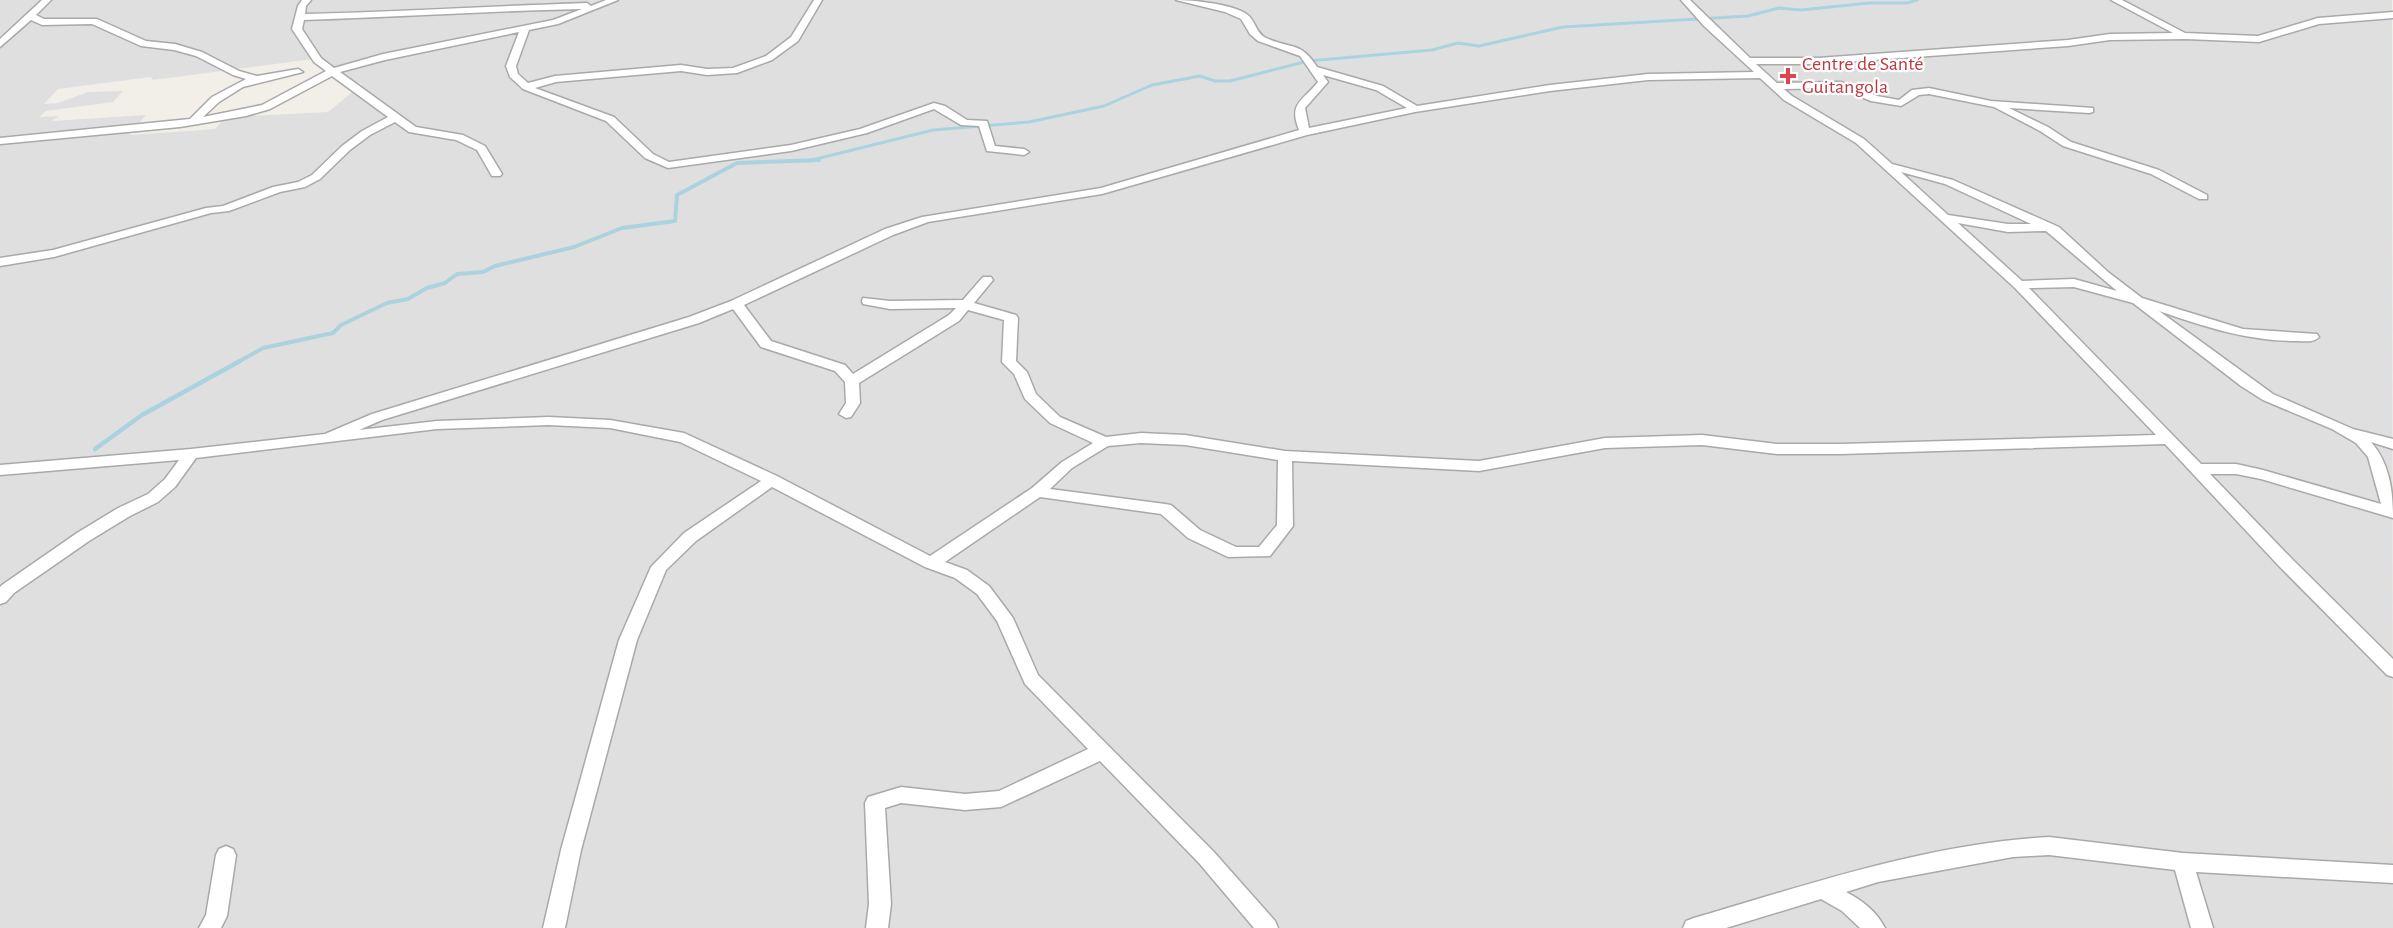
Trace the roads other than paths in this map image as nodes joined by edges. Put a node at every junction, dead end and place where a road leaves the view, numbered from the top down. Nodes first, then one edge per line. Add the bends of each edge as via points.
1 (47, 0) edge
2 (307, 0) edge
3 (614, 0) edge
4 (818, 0) edge
5 (1180, 0) edge
6 (1685, 0) edge
7 (2115, 0) edge
8 (600, 6) junction
9 (2393, 15) edge
10 (31, 16) junction
11 (299, 17) junction
12 (524, 30) junction
13 (2186, 36) junction
14 (0, 45) edge
15 (315, 57) junction
16 (1750, 61) junction
17 (1313, 69) junction
18 (334, 71) junction
19 (298, 72) junction
20 (1762, 75) junction
21 (254, 78) junction
22 (1777, 86) junction
23 (526, 87) junction
24 (1991, 104) junction
25 (266, 107) junction
26 (1415, 109) junction
27 (2089, 110) dead end
28 (396, 117) junction
29 (193, 122) junction
30 (1305, 132) junction
31 (0, 141) edge
32 (1024, 152) dead end
33 (1889, 167) junction
34 (496, 174) dead end
35 (2203, 197) dead end
36 (1946, 218) junction
37 (2048, 227) junction
38 (0, 262) edge
39 (987, 280) dead end
40 (2019, 285) junction
41 (867, 301) dead end
42 (2138, 301) junction
43 (736, 304) junction
44 (963, 304) junction
45 (2312, 337) dead end
46 (852, 381) junction
47 (846, 414) dead end
48 (2344, 430) junction
49 (331, 436) junction
50 (2169, 439) junction
51 (1104, 442) junction
52 (2393, 444) edge
53 (191, 454) junction
54 (1285, 456) junction
55 (2196, 469) junction
56 (0, 470) edge
57 (772, 480) junction
58 (1037, 492) junction
59 (2392, 513) edge
60 (931, 563) junction
61 (0, 598) edge
62 (2393, 670) edge
63 (1101, 752) junction
64 (226, 855) dead end
65 (2183, 862) junction
66 (2393, 874) edge
67 (1824, 889) junction
68 (210, 928) edge
69 (554, 928) edge
70 (877, 928) edge
71 (1267, 928) edge
72 (1694, 928) edge
73 (1874, 928) edge
74 (2202, 928) edge

1 - 10 street
2 - 11 street
3 - 8 street
4 - 23 street via 795,39 769,58 734,71 681,68 555,79
5 - 17 street via 1228,10 1245,18 1261,39 1304,54
6 - 16 street
7 - 13 street
8 - 11 street
8 - 12 street
9 - 13 street via 2318,21 2259,39
10 - 14 street
10 - 21 street via 42,22 94,21 144,44 199,54
11 - 15 street via 297,29
12 - 18 street via 383,57
12 - 23 street via 511,66 513,75
13 - 16 street via 2110,38 1818,61
15 - 18 street
15 - 19 street
16 - 20 street
17 - 26 street via 1387,88
17 - 30 street via 1323,82 1301,107 1298,118
18 - 25 street
18 - 28 street
19 - 21 street
19 - 25 street
20 - 22 street
20 - 26 street via 1648,77
21 - 29 street via 225,92
22 - 24 street via 1841,85 1875,99 1901,103 1916,92 1929,91
22 - 33 street via 1788,98 1860,141
23 - 32 street via 610,119 649,156 668,165 791,148 863,131 934,106 963,123 984,125 991,149
24 - 27 street
24 - 35 street via 2067,144 2155,172
25 - 29 street
26 - 30 street
28 - 34 street via 412,130 459,136 481,148
28 - 38 street via 366,133 316,177 301,185 54,253
29 - 31 street
30 - 43 street via 1102,191 926,219 889,232
33 - 36 street
33 - 37 street via 1913,170 1971,190
36 - 37 street via 2008,228
36 - 40 street
37 - 42 street
39 - 44 street
40 - 42 street via 2074,283
40 - 50 street
41 - 44 street via 890,305
42 - 45 street via 2243,333
42 - 48 street via 2253,388
43 - 46 street via 766,344 840,368
43 - 49 street via 377,417
44 - 46 street via 954,318
44 - 51 street via 1011,318 1009,362 1020,372 1030,396 1055,420
46 - 47 street via 853,403
48 - 52 street
48 - 59 street via 2361,440 2375,456
49 - 53 street
49 - 57 street via 437,425 610,424 684,438
50 - 54 street via 1840,449 1777,449 1702,440 1605,443 1479,466
50 - 55 street
51 - 54 street via 1141,438 1185,440
51 - 58 street via 1067,465
53 - 56 street
53 - 61 street via 170,483 153,498 83,537
54 - 58 street via 1285,526 1264,552 1234,553 1194,534 1165,509
55 - 59 street via 2263,474
55 - 62 street
57 - 60 street
57 - 69 street via 690,537 659,567 628,640
58 - 60 street
60 - 63 street via 961,574 983,590 1004,618 1031,679
63 - 70 street via 1001,799 965,802 902,795 875,803 880,904
63 - 71 street via 1206,857
64 - 68 street via 216,916
65 - 66 street
65 - 67 street via 2049,846 2013,848 1878,873
65 - 74 street
67 - 72 street
67 - 73 street via 1863,915

